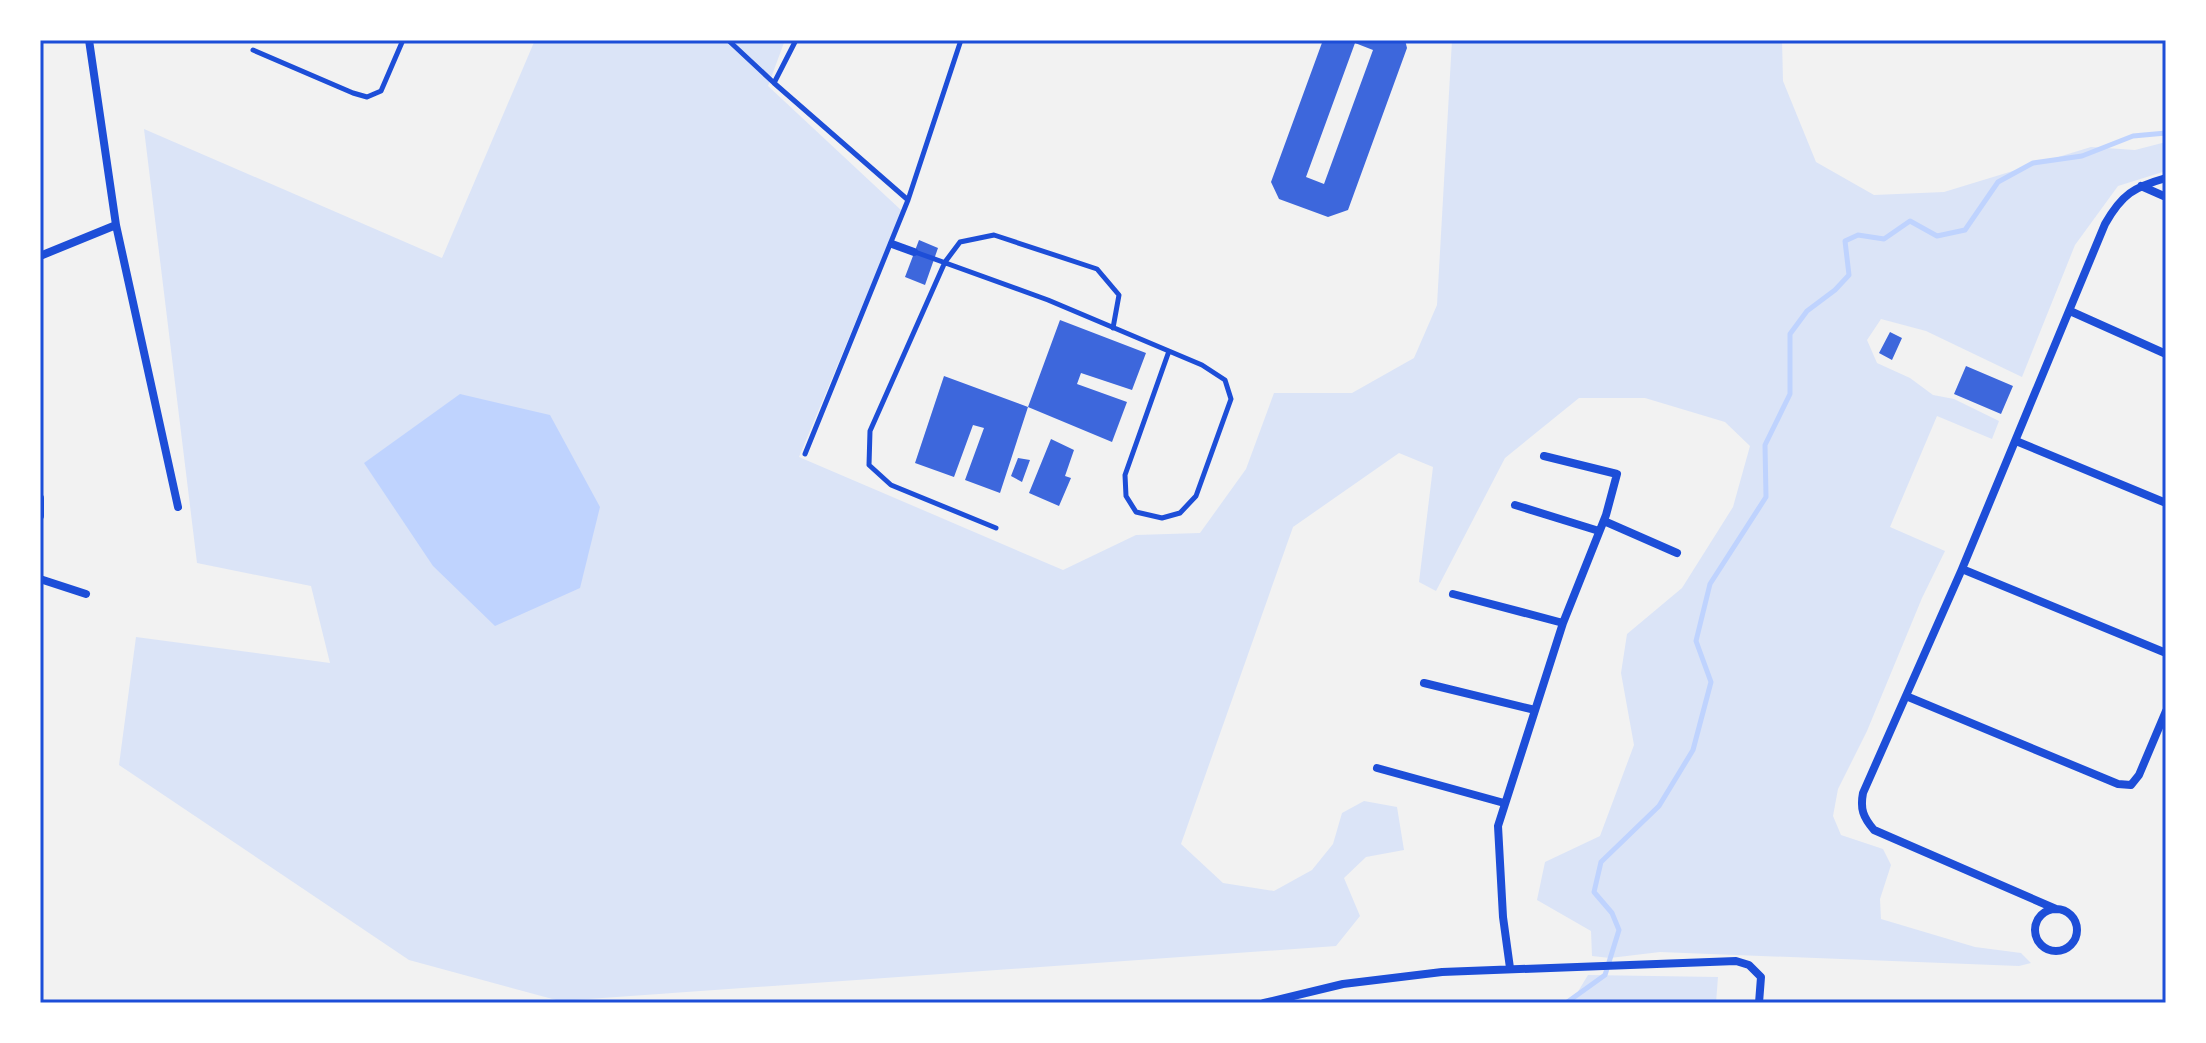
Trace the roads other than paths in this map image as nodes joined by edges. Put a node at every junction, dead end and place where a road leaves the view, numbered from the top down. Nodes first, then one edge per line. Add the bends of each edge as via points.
1 (89, 40) edge
2 (403, 40) edge
3 (728, 40) edge
4 (796, 40) edge
5 (961, 40) edge
6 (253, 50) dead end
7 (774, 83) junction
8 (2166, 178) edge
9 (2140, 186) junction
10 (2166, 197) edge
11 (908, 200) junction
12 (116, 225) junction
13 (892, 244) junction
14 (914, 252) joint
15 (40, 256) edge
16 (945, 262) junction
17 (2070, 311) junction
18 (1113, 328) junction
19 (1169, 351) junction
20 (2166, 354) edge
21 (2016, 441) junction
22 (805, 454) dead end
23 (1544, 456) dead end
24 (40, 498) edge
25 (2166, 503) edge
26 (1515, 505) dead end
27 (178, 507) dead end
28 (40, 516) edge
29 (1604, 521) junction
30 (996, 528) dead end
31 (1599, 531) junction
32 (1677, 553) dead end
33 (1962, 569) junction
34 (40, 579) edge
35 (86, 594) dead end
36 (1453, 594) dead end
37 (1563, 623) junction
38 (2166, 653) edge
39 (1424, 683) dead end
40 (1906, 696) junction
41 (1535, 710) junction
42 (2166, 711) edge
43 (1377, 768) dead end
44 (1504, 803) junction
45 (2056, 909) junction
46 (1510, 968) junction
47 (1264, 1003) edge
48 (1759, 1003) edge

1 - 12 street
2 - 6 lane via 381,91 367,97
3 - 7 lane
4 - 7 lane
5 - 11 lane
7 - 11 lane
8 - 9 street
9 - 10 street
9 - 17 street via 2110,215
11 - 13 lane
12 - 15 street
12 - 27 street
13 - 14 street
13 - 22 lane
14 - 16 lane
16 - 18 lane
16 - 18 lane via 960,242 994,235 1097,269 1119,295
16 - 30 lane via 870,431 869,465 891,485
17 - 20 street
17 - 21 street
18 - 19 lane
19 - 19 lane via 1225,380 1231,399 1196,496 1180,513 1162,518 1136,512 1126,496 1125,475
21 - 25 street
21 - 33 street
23 - 29 street via 1617,474
24 - 28 street
26 - 31 street
29 - 31 street
29 - 32 street
31 - 37 street
33 - 38 street
33 - 40 street
34 - 35 street
36 - 37 street
37 - 41 street
39 - 41 street
40 - 42 street via 2131,785
40 - 45 street via 1863,793 1864,818 1874,830
41 - 44 street
43 - 44 street
44 - 46 street via 1498,826
45 - 45 street via 2068,913 2077,931 2072,944 2054,952 2041,946 2034,933 2042,913
46 - 47 street via 1343,984
46 - 48 street via 1736,961 1757,970 1762,985

